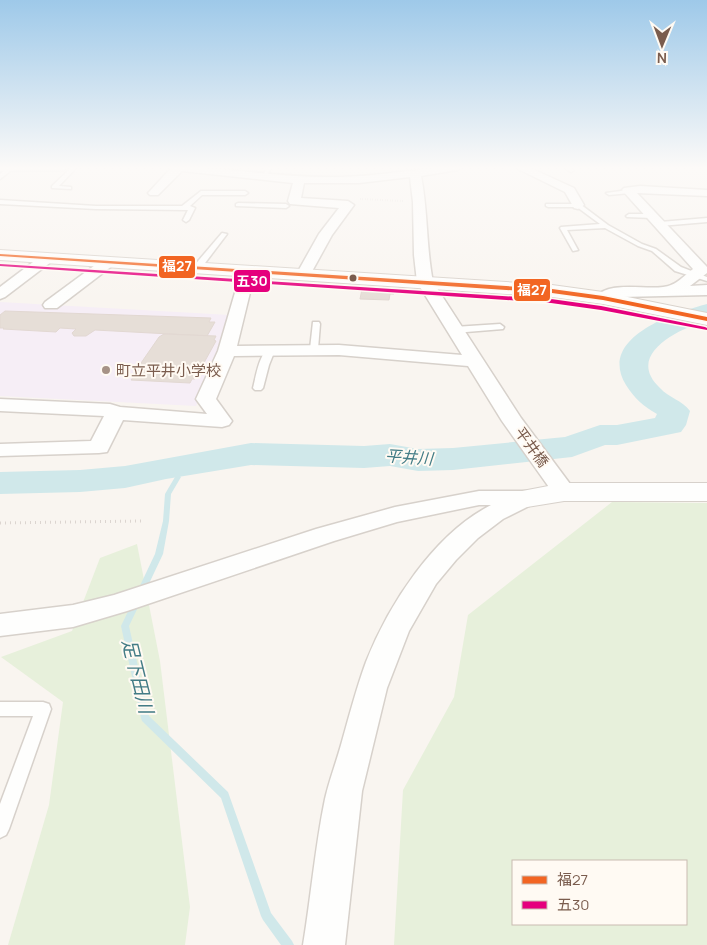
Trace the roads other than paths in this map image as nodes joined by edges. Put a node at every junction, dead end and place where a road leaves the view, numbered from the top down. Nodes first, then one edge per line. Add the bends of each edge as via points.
1 (190, 211) edge
2 (343, 211) edge
3 (419, 211) edge
4 (586, 211) edge
5 (647, 211) edge
6 (629, 216) dead end
7 (186, 220) dead end
8 (656, 220) junction
9 (707, 220) edge
10 (606, 226) junction
11 (224, 234) dead end
12 (575, 250) dead end
13 (0, 255) edge
14 (46, 258) junction
15 (107, 263) junction
16 (196, 269) junction
17 (248, 272) junction
18 (303, 275) junction
19 (693, 275) junction
20 (707, 279) edge
21 (425, 282) junction
22 (707, 290) edge
23 (673, 291) junction
24 (0, 294) edge
25 (603, 298) junction
26 (51, 305) dead end
27 (707, 319) edge
28 (316, 324) dead end
29 (500, 327) dead end
30 (454, 330) junction
31 (271, 350) junction
32 (314, 350) junction
33 (227, 351) junction
34 (473, 361) junction
35 (258, 388) dead end
36 (0, 405) edge
37 (116, 413) junction
38 (0, 450) edge
39 (558, 483) junction
40 (707, 492) edge
41 (527, 498) junction
42 (0, 625) edge
43 (0, 709) edge
44 (0, 829) edge
45 (324, 945) edge

1 - 7 lane
2 - 18 street
3 - 21 street, 平井橋 via 420,261
4 - 10 lane
5 - 8 street
6 - 8 lane
8 - 9 lane
8 - 19 street via 702,270
10 - 12 lane via 563,228
10 - 19 lane via 654,250 678,269
11 - 16 lane
13 - 14 main road
14 - 15 main road
14 - 24 street
15 - 16 main road
15 - 26 street
16 - 17 main road
17 - 18 main road
17 - 33 street
18 - 21 main road
19 - 20 lane
19 - 23 street
21 - 25 main road via 542,290
21 - 30 street, 平井橋
22 - 23 street
23 - 25 street via 619,292
25 - 27 main road
28 - 32 lane
29 - 30 lane
30 - 34 street, 平井橋
31 - 32 street
31 - 33 street
31 - 35 lane
32 - 34 street
33 - 37 street via 206,399 222,421
34 - 39 street, 平井橋
36 - 37 street via 110,410
37 - 38 street via 99,448
39 - 40 main road
39 - 41 main road
41 - 42 street via 479,498 395,514 73,616
41 - 45 street via 486,518 453,548 418,593 392,636 372,687 342,804
43 - 44 lane via 43,709

